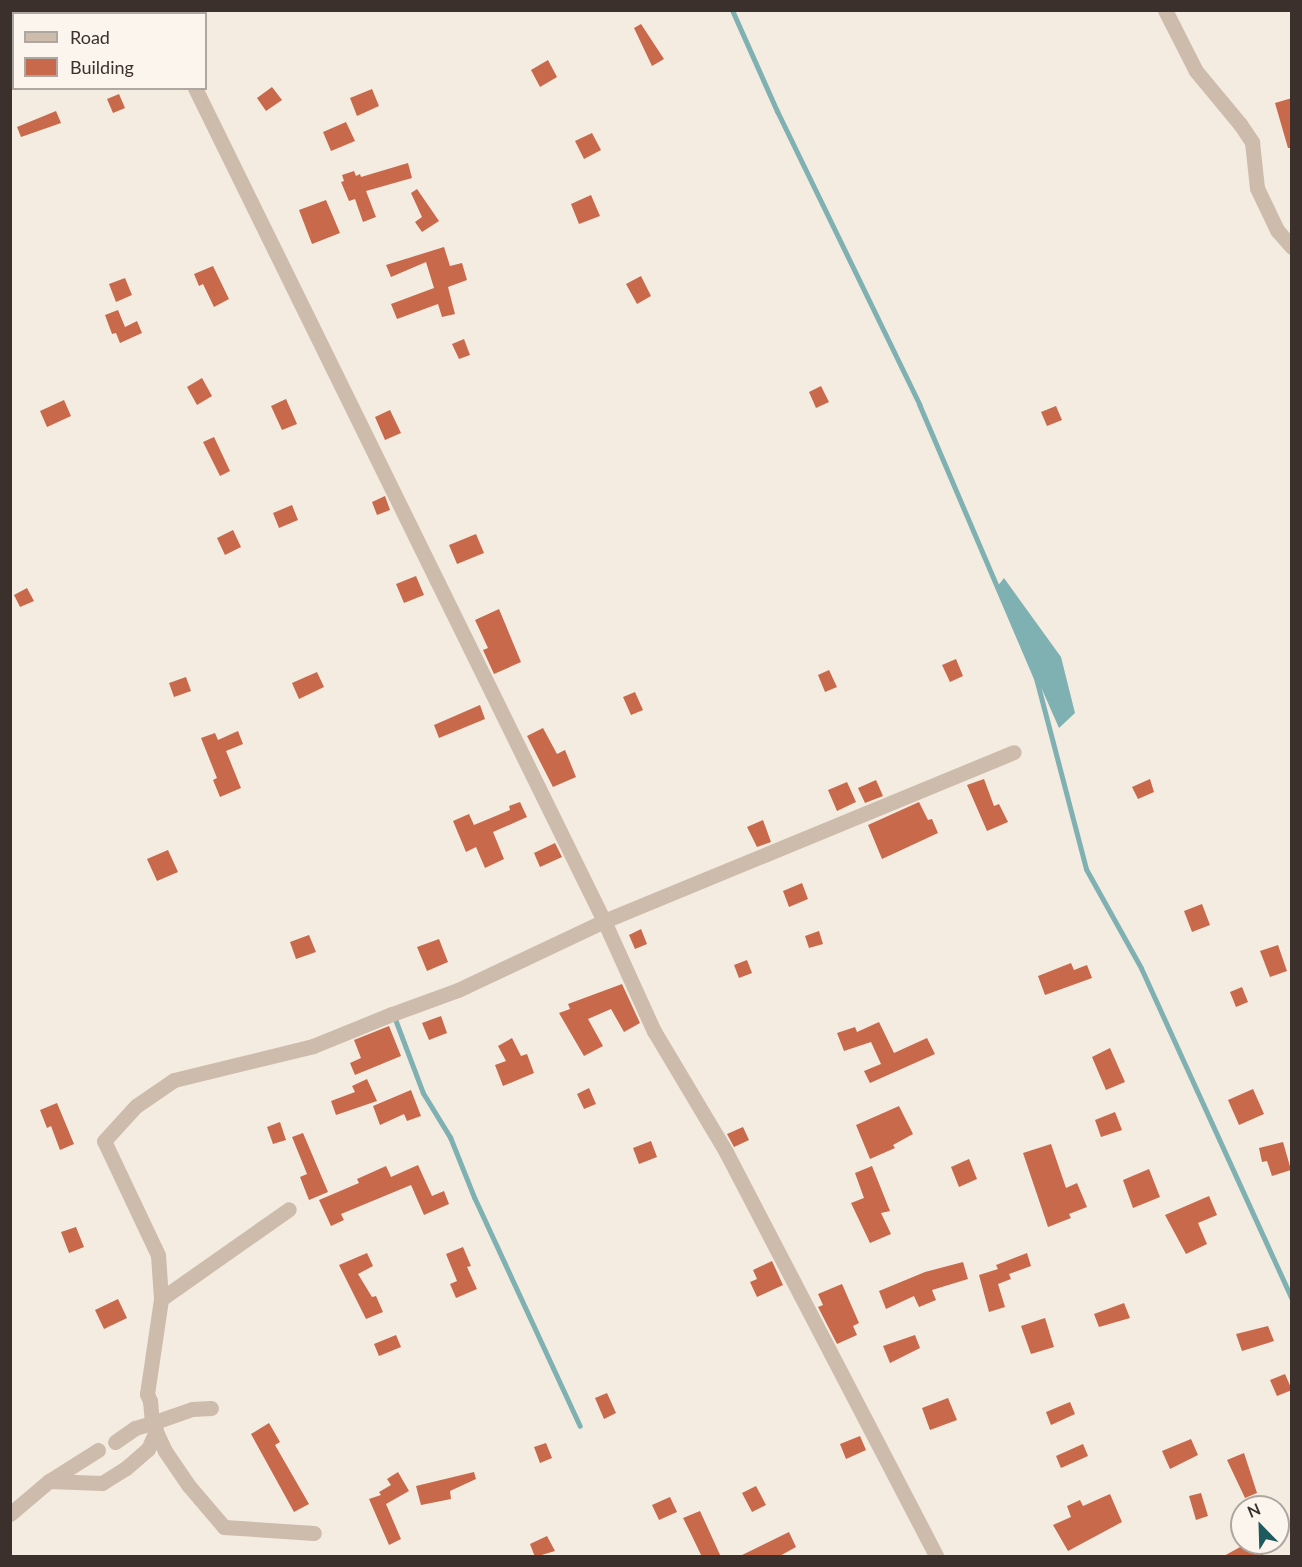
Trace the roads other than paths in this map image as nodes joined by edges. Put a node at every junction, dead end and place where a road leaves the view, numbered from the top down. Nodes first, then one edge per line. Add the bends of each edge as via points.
1 (1165, 10) edge
2 (196, 90) edge
3 (1292, 247) edge
4 (1014, 752) dead end
5 (604, 921) junction
6 (289, 1209) dead end
7 (161, 1299) junction
8 (211, 1408) dead end
9 (154, 1427) junction
10 (115, 1442) dead end
11 (98, 1450) dead end
12 (49, 1480) junction
13 (10, 1514) edge
14 (314, 1533) dead end
15 (936, 1557) edge

1 - 3 street via 1196,71 1252,142 1257,188 1277,230
2 - 5 street
4 - 5 street
5 - 7 street via 458,990 313,1046 174,1080 136,1106 104,1140 158,1255
5 - 15 street via 654,1031 726,1152
6 - 7 street
7 - 9 street via 147,1394
8 - 9 street via 192,1409
9 - 10 street via 135,1428
9 - 12 street via 148,1449 102,1484
9 - 14 street via 189,1486 224,1527
11 - 12 street
12 - 13 street

